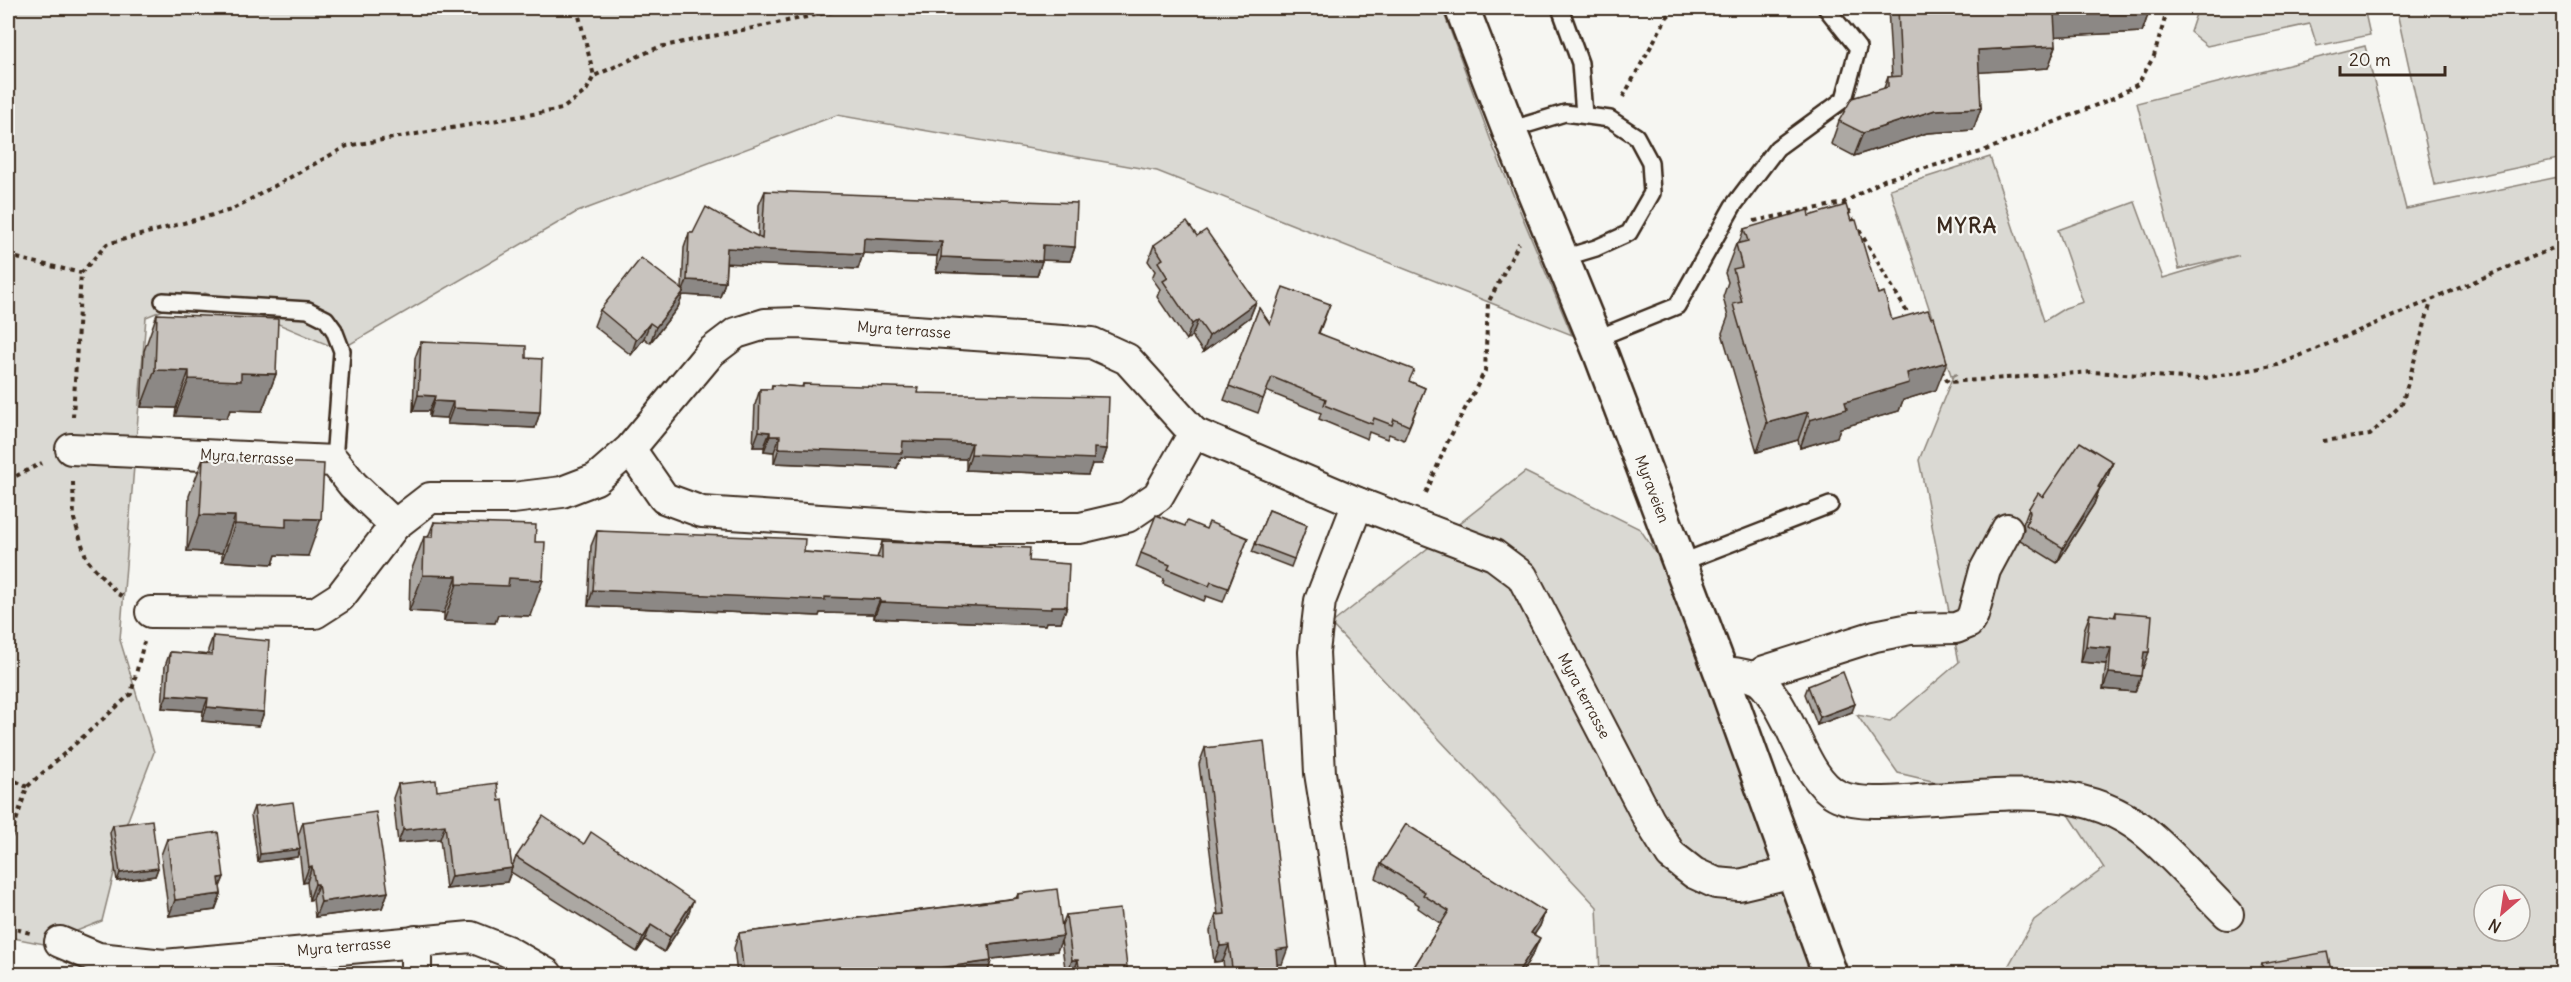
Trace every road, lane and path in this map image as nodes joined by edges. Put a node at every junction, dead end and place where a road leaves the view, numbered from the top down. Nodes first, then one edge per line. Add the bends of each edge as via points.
1 (578, 8) edge
2 (851, 8) edge
3 (935, 8) edge
4 (957, 8) edge
5 (1462, 8) edge
6 (1560, 8) edge
7 (1676, 8) edge
8 (1826, 8) edge
9 (2168, 8) edge
10 (1584, 115) junction
11 (1610, 119) junction
12 (1509, 130) junction
13 (1843, 203) junction
14 (1721, 228) junction
15 (1516, 246) dead end
16 (2564, 246) edge
17 (8, 256) edge
18 (1563, 258) junction
19 (81, 273) dead end
20 (163, 301) dead end
21 (2431, 301) junction
22 (1913, 322) edge
23 (1594, 339) junction
24 (1936, 362) edge
25 (1194, 433) junction
26 (2323, 441) dead end
27 (71, 449) dead end
28 (630, 449) junction
29 (334, 461) junction
30 (1423, 501) dead end
31 (1358, 503) junction
32 (1830, 505) dead end
33 (395, 525) junction
34 (2007, 529) dead end
35 (1680, 563) junction
36 (151, 612) joint
37 (1721, 672) junction
38 (1755, 678) junction
39 (8, 777) edge
40 (27, 787) junction
41 (8, 846) edge
42 (1794, 872) junction
43 (2228, 914) dead end
44 (416, 940) junction
45 (60, 942) dead end
46 (416, 975) edge
47 (547, 975) edge
48 (1352, 975) edge
49 (1830, 975) edge

1 - 2 path via 594,76 659,47
3 - 4 path
5 - 12 main road, Myraveien
6 - 10 lane via 1580,63
7 - 11 path via 1667,17
8 - 14 lane via 1858,48 1844,99 1777,147
9 - 13 path via 2154,56 2138,84 2111,99 1981,152 1884,180
10 - 11 lane
10 - 12 lane via 1565,113
11 - 18 lane via 1636,136 1650,162 1652,193 1629,232
12 - 18 main road, Myraveien
13 - 14 path
13 - 22 path
14 - 23 lane via 1677,306
15 - 30 path via 1488,303 1485,371 1447,443
16 - 21 path
17 - 19 path
18 - 23 main road, Myraveien
20 - 29 lane via 308,310 326,319 342,351
21 - 24 path via 2278,365 2199,379 2093,372 1948,382
21 - 26 path via 2402,404 2370,435
23 - 35 main road, Myraveien
25 - 28 street via 1158,496 1127,517 1080,528 939,528 702,512 664,498
25 - 28 street, Myra terrasse via 1127,359 1092,343 799,323 765,324 736,333 711,352
25 - 31 street, Myra terrasse
27 - 29 street, Myra terrasse
28 - 33 street, Myra terrasse via 596,479 562,492 513,498 430,498
29 - 33 street
31 - 42 street, Myra terrasse via 1494,555 1522,576 1671,855 1694,873 1716,883 1739,885
31 - 48 street via 1320,601 1314,651 1320,773
32 - 35 lane
33 - 36 street, Myra terrasse via 340,597 315,613
34 - 38 street via 1985,570 1968,623 1956,628 1910,629 1875,636 1765,671
35 - 37 main road, Myraveien
36 - 40 path via 131,694
37 - 38 street
37 - 42 main road, Myraveien
38 - 43 street via 1785,711 1814,774 1825,788 1840,796 1875,802 2043,794 2085,801 2144,830
39 - 40 path
40 - 41 path
42 - 49 main road, Myraveien
44 - 45 street, Myra terrasse via 164,965 98,958
44 - 46 street
44 - 47 street, Myra terrasse via 471,937 507,951

